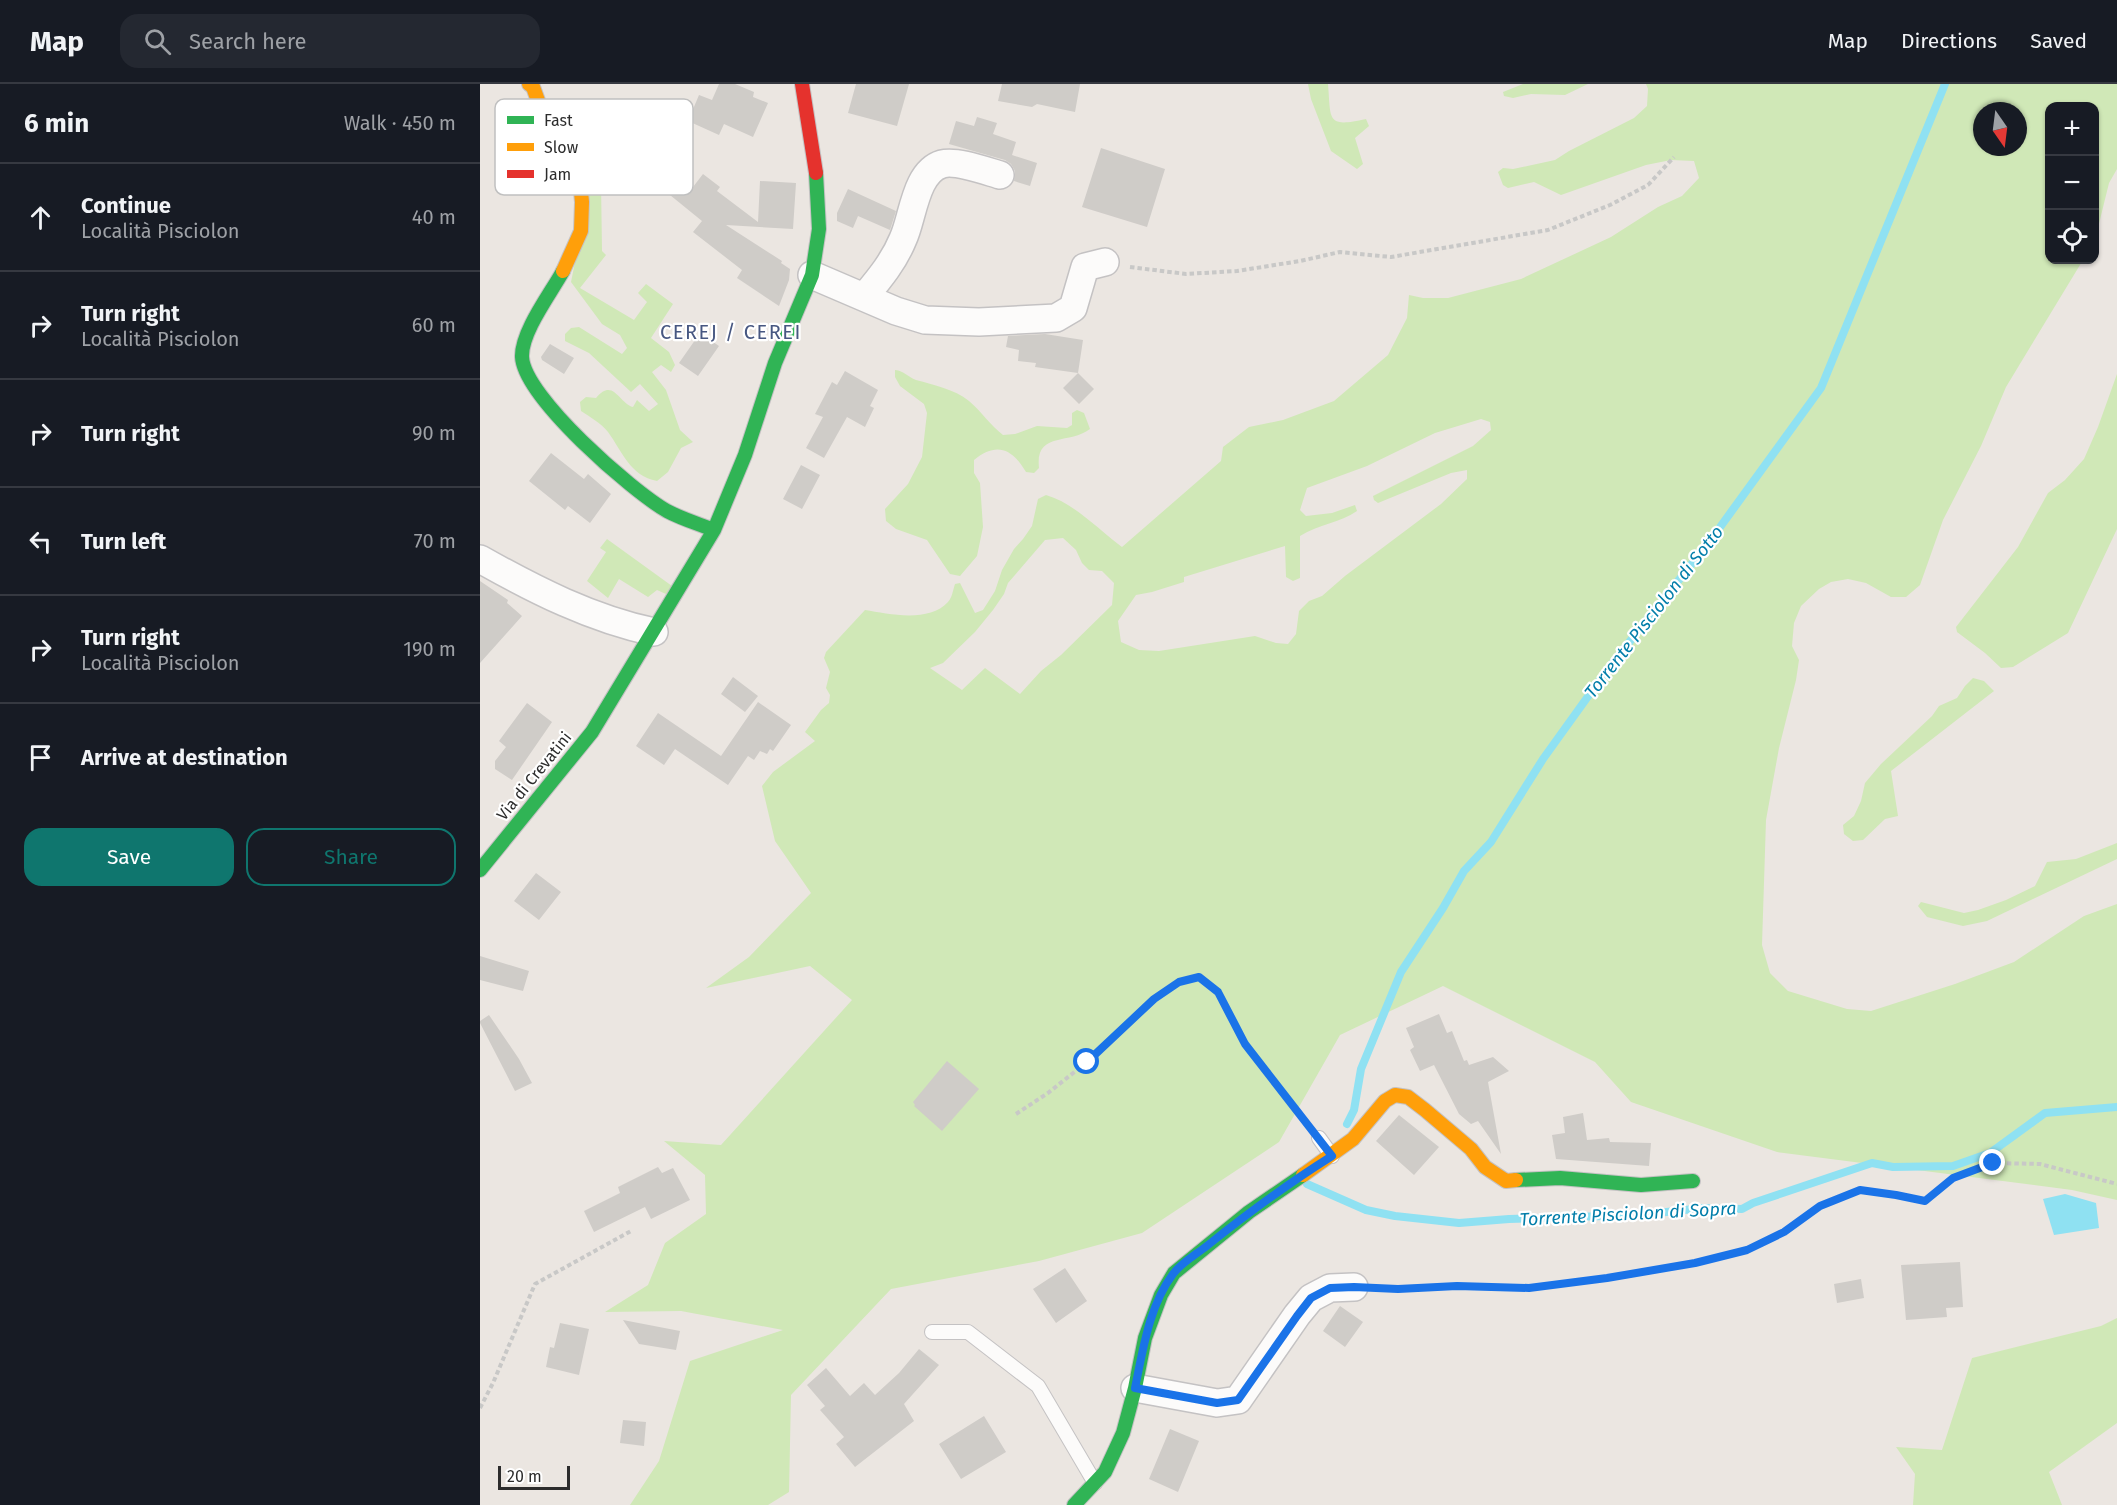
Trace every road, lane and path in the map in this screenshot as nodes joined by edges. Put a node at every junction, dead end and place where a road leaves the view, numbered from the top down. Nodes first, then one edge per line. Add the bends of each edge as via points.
1 (530, 84) edge
2 (802, 84) edge
3 (537, 99) edge
4 (1674, 157) dead end
5 (1000, 175) dead end
6 (581, 195) edge
7 (1105, 262) joint
8 (812, 274) junction
9 (865, 296) junction
10 (714, 530) junction
11 (480, 559) edge
12 (654, 633) junction
13 (480, 870) edge
14 (1016, 1114) dead end
15 (1319, 1138) joint
16 (1332, 1156) junction
17 (1693, 1181) dead end
18 (2117, 1184) edge
19 (631, 1231) dead end
20 (1354, 1287) joint
21 (932, 1332) dead end
22 (1135, 1388) junction
23 (480, 1408) edge
24 (1095, 1483) junction
25 (1074, 1505) edge

1 - 3 street
2 - 8 street, Via di Crevatini via 817,181 819,229
4 - 7 path via 1648,185 1548,230 1390,257 1340,252 1237,271 1186,274
5 - 9 street via 966,165 942,164 925,175 904,237 889,266
6 - 10 street via 581,231 570,259 527,334 522,356 525,370 539,394 602,462 668,511
7 - 9 street via 1085,267 1073,308 1056,318 925,320
8 - 9 street
8 - 10 street, Via di Crevatini
10 - 12 street, Via di Crevatini
11 - 12 street via 576,608
12 - 13 street, Via di Crevatini via 592,732
14 - 15 path via 1087,1062 1154,999 1179,982 1199,977 1218,992 1245,1044
15 - 16 lane
16 - 17 street via 1395,1095 1408,1097 1425,1110 1471,1149 1485,1167 1506,1180 1560,1178 1641,1185
16 - 22 street via 1249,1212 1174,1273 1145,1338
18 - 20 path via 2040,1164 1993,1163 1953,1178 1925,1201 1860,1190 1820,1206 1784,1232 1747,1250 1695,1263 1529,1288
19 - 23 path via 535,1284
20 - 22 street via 1330,1288 1311,1298 1238,1400 1217,1403
21 - 24 lane via 968,1332 1038,1386
22 - 24 street via 1123,1433 1105,1472
24 - 25 street

